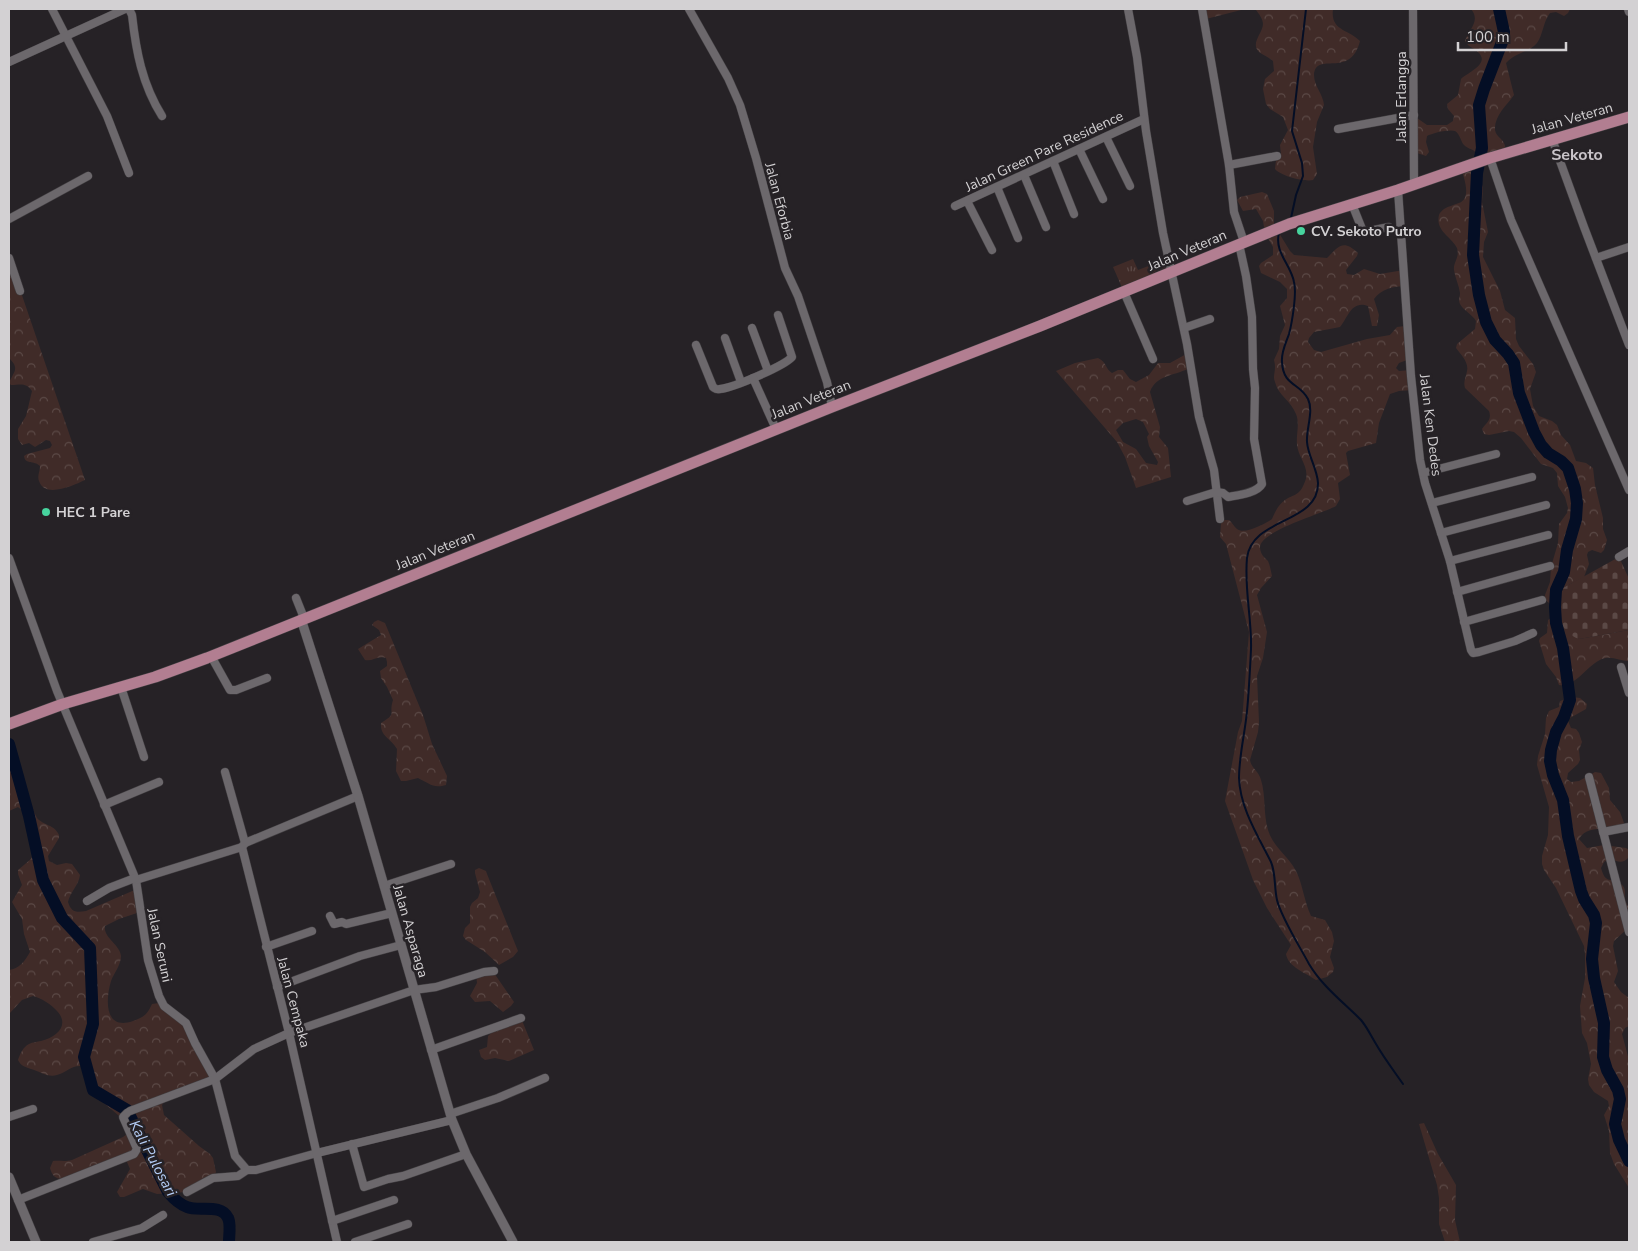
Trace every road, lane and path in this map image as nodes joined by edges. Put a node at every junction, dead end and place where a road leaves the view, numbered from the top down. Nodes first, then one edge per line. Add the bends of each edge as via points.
1 (52, 9) edge
2 (127, 9) edge
3 (689, 9) edge
4 (1128, 9) edge
5 (1202, 9) edge
6 (1412, 9) edge
7 (65, 36) junction
8 (9, 62) edge
9 (1414, 115) junction
10 (162, 116) dead end
11 (1629, 117) edge
12 (1144, 119) junction
13 (1338, 129) dead end
14 (1106, 137) junction
15 (1552, 139) junction
16 (1079, 149) junction
17 (1277, 156) dead end
18 (1053, 161) junction
19 (1482, 161) junction
20 (1229, 165) junction
21 (129, 173) dead end
22 (1024, 175) junction
23 (88, 176) dead end
24 (1414, 184) junction
25 (1130, 186) dead end
26 (997, 187) junction
27 (1398, 190) junction
28 (1103, 199) dead end
29 (967, 201) junction
30 (1352, 204) junction
31 (955, 206) dead end
32 (1074, 214) dead end
33 (9, 219) edge
34 (1046, 227) dead end
35 (1389, 227) dead end
36 (1018, 238) dead end
37 (1241, 243) junction
38 (1629, 247) edge
39 (992, 250) dead end
40 (9, 258) edge
41 (1596, 258) junction
42 (1172, 273) junction
43 (20, 291) dead end
44 (1124, 292) junction
45 (778, 315) dead end
46 (1210, 319) dead end
47 (752, 328) dead end
48 (1184, 328) junction
49 (725, 338) dead end
50 (1629, 344) edge
51 (696, 345) dead end
52 (1153, 359) dead end
53 (768, 371) junction
54 (752, 378) junction
55 (741, 382) junction
56 (832, 406) junction
57 (776, 429) junction
58 (1496, 454) dead end
59 (1422, 473) junction
60 (1532, 477) dead end
61 (1629, 490) edge
62 (1216, 492) junction
63 (1186, 501) dead end
64 (1432, 503) junction
65 (1546, 505) dead end
66 (1220, 519) dead end
67 (1441, 533) junction
68 (1548, 535) dead end
69 (1629, 551) edge
70 (9, 558) edge
71 (1619, 558) dead end
72 (1450, 561) junction
73 (1550, 566) dead end
74 (1457, 592) junction
75 (296, 598) dead end
76 (1542, 600) dead end
77 (302, 619) junction
78 (1464, 622) junction
79 (1533, 633) dead end
80 (211, 656) junction
81 (1621, 667) dead end
82 (267, 678) dead end
83 (120, 687) junction
84 (1629, 692) edge
85 (63, 704) junction
86 (9, 724) edge
87 (144, 757) dead end
88 (225, 772) dead end
89 (1589, 777) dead end
90 (159, 782) dead end
91 (358, 796) junction
92 (104, 805) junction
93 (1629, 827) edge
94 (1604, 832) junction
95 (244, 845) junction
96 (451, 864) dead end
97 (136, 879) junction
98 (384, 886) junction
99 (87, 901) dead end
100 (392, 913) junction
101 (330, 916) dead end
102 (312, 931) dead end
103 (1629, 932) edge
104 (401, 945) junction
105 (266, 947) junction
106 (494, 971) dead end
107 (277, 987) junction
108 (414, 990) junction
109 (521, 1018) dead end
110 (289, 1033) junction
111 (431, 1050) junction
112 (545, 1078) dead end
113 (215, 1079) junction
114 (33, 1109) dead end
115 (9, 1117) edge
116 (451, 1117) junction
117 (352, 1144) junction
118 (317, 1152) junction
119 (466, 1154) junction
120 (247, 1170) junction
121 (9, 1178) edge
122 (187, 1192) dead end
123 (18, 1200) junction
124 (394, 1200) dead end
125 (163, 1216) dead end
126 (332, 1221) junction
127 (408, 1224) dead end
128 (36, 1242) edge
129 (93, 1242) edge
130 (337, 1242) edge
131 (355, 1242) edge
132 (514, 1242) edge

1 - 7 street
2 - 7 street
2 - 10 street via 132,15 139,64
3 - 56 street, Jalan Eforbia via 740,105 784,268 798,296
4 - 12 street
5 - 20 street
6 - 9 street, Jalan Erlangga
7 - 8 street
7 - 21 street via 107,116
9 - 13 street
9 - 24 street, Jalan Erlangga
11 - 15 main road, Jalan Veteran
12 - 14 street, Jalan Green Pare Residence
12 - 42 street
14 - 16 street, Jalan Green Pare Residence
14 - 25 street
15 - 19 main road, Jalan Veteran
15 - 41 street
16 - 18 street, Jalan Green Pare Residence
16 - 28 street
17 - 20 street
18 - 22 street, Jalan Green Pare Residence
18 - 32 street
19 - 24 main road, Jalan Veteran
19 - 61 street
20 - 37 street
22 - 26 street, Jalan Green Pare Residence
22 - 34 street
23 - 33 street
24 - 27 main road, Jalan Veteran
26 - 29 street, Jalan Green Pare Residence
26 - 36 street
27 - 30 main road, Jalan Veteran
27 - 59 street, Jalan Ken Dedes
29 - 31 street, Jalan Green Pare Residence
29 - 39 street
30 - 35 street via 1364,232
30 - 37 main road, Jalan Veteran
37 - 42 main road, Jalan Veteran
37 - 62 street via 1251,312 1256,388 1254,439 1262,484 1255,490 1228,497 1223,492
38 - 41 street
40 - 43 street
41 - 50 street
42 - 44 main road, Jalan Veteran
42 - 48 street
44 - 52 street
44 - 56 main road, Jalan Veteran
45 - 53 street via 792,356
46 - 48 street
47 - 53 street
48 - 62 street
49 - 55 street
51 - 55 street via 713,387 717,390
53 - 54 street
54 - 55 street
54 - 57 street
56 - 57 main road, Jalan Veteran
57 - 77 main road, Jalan Veteran
58 - 59 street
59 - 64 street, Jalan Ken Dedes
60 - 64 street
62 - 63 street
62 - 66 street
64 - 67 street, Jalan Ken Dedes
65 - 67 street
67 - 72 street, Jalan Ken Dedes
68 - 72 street
69 - 71 street
70 - 85 street, Jalan Seruni
72 - 74 street, Jalan Ken Dedes
73 - 74 street
74 - 78 street, Jalan Ken Dedes
75 - 77 street
76 - 78 street
77 - 80 main road, Jalan Veteran
77 - 91 street, Jalan Asparaga
78 - 79 street, Jalan Ken Dedes via 1473,653
80 - 82 street via 232,691
80 - 83 main road, Jalan Veteran
81 - 84 street
83 - 85 main road, Jalan Veteran
83 - 87 street
85 - 86 main road, Jalan Veteran
85 - 92 street, Jalan Seruni
88 - 95 street, Jalan Cempaka
89 - 94 street
90 - 92 street
91 - 95 street
91 - 98 street, Jalan Asparaga
92 - 97 street, Jalan Seruni
93 - 94 street
94 - 103 street
95 - 97 street
95 - 105 street, Jalan Cempaka
96 - 98 street
97 - 99 street
97 - 113 street, Jalan Seruni via 148,960 159,996 164,1006 186,1023
98 - 100 street, Jalan Asparaga
100 - 101 street via 346,924 334,924
100 - 104 street, Jalan Asparaga
102 - 105 street
104 - 107 street via 360,956
104 - 108 street, Jalan Asparaga
105 - 107 street, Jalan Cempaka
106 - 108 street
107 - 110 street, Jalan Cempaka
108 - 110 street
108 - 111 street, Jalan Asparaga
109 - 111 street
110 - 113 street via 254,1049
110 - 118 street, Jalan Cempaka
111 - 116 street, Jalan Asparaga
112 - 116 street
113 - 120 street, Jalan Seruni via 235,1156
113 - 123 street via 128,1112 123,1117 137,1149 134,1154
114 - 115 street
116 - 117 street
116 - 119 street, Jalan Asparaga
117 - 118 street
117 - 119 street via 364,1187
118 - 120 street
118 - 126 street, Jalan Cempaka
119 - 132 street, Jalan Asparaga
120 - 122 street via 238,1176 216,1177
121 - 123 street
123 - 128 street
124 - 126 street
125 - 129 street via 142,1228
126 - 130 street, Jalan Cempaka
127 - 131 street

